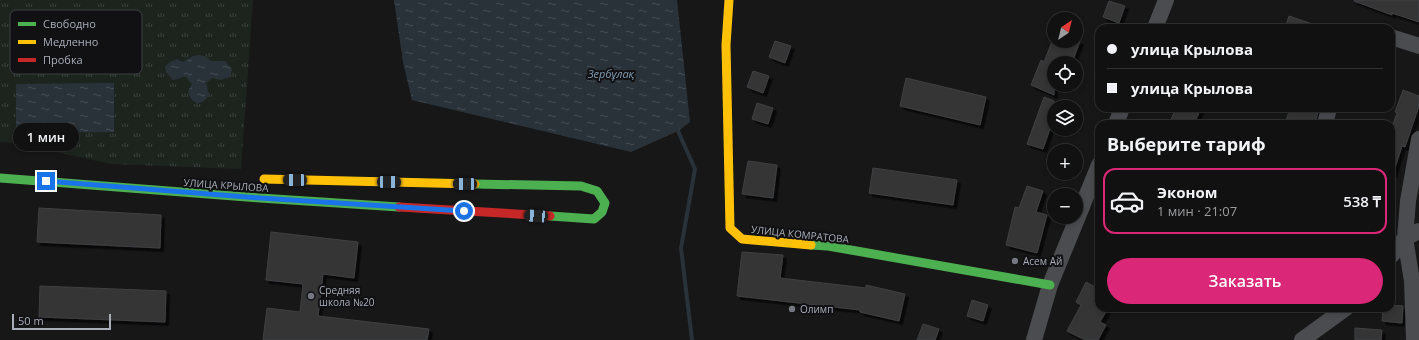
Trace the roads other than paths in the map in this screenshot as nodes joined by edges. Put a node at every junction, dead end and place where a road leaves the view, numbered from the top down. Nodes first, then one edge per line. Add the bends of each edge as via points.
1 (729, 0) edge
2 (1166, 0) edge
3 (1157, 24) edge
4 (1395, 38) edge
5 (1419, 46) edge
6 (1419, 139) edge
7 (1095, 175) edge
8 (0, 178) edge
9 (264, 179) dead end
10 (1412, 234) edge
11 (1395, 252) edge
12 (1050, 285) junction
13 (1340, 312) edge
14 (1034, 340) edge
15 (1302, 340) edge
16 (1414, 340) edge

1 - 12 street, УЛИЦА КОМРАТОВА via 726,45 730,228 742,239 828,246
2 - 3 street
4 - 5 street
6 - 10 street via 1408,201
7 - 12 street
8 - 9 street, УЛИЦА КРЫЛОВА via 260,198 594,219 602,212 605,204 597,191 581,186
10 - 11 street
10 - 16 street
12 - 14 street
13 - 15 street

